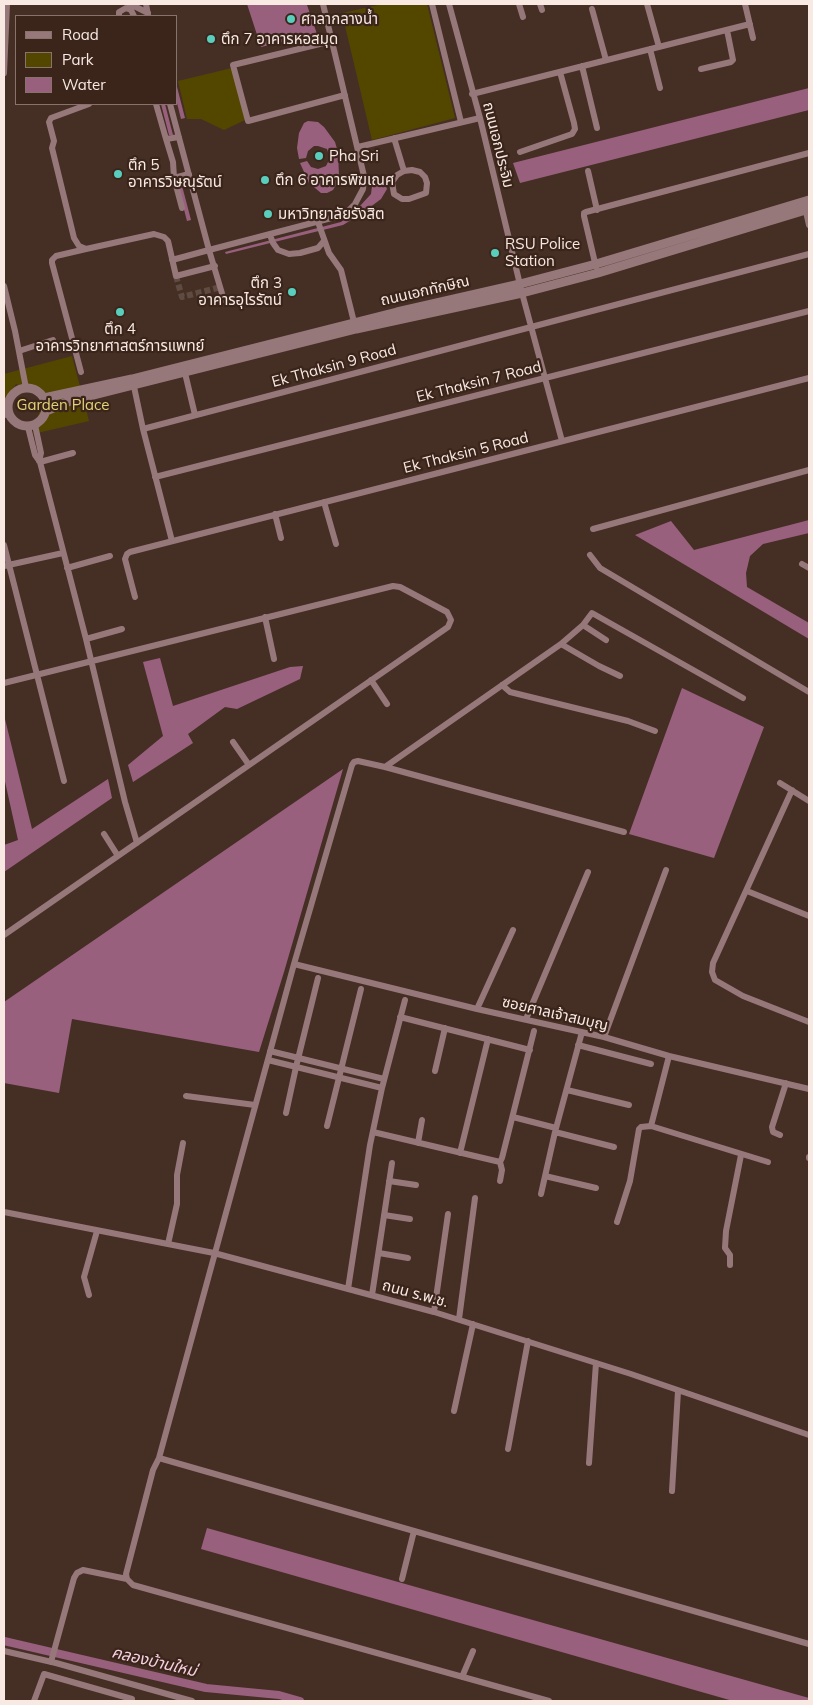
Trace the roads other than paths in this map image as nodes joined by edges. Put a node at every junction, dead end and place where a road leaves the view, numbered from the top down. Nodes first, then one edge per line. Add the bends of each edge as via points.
1 (7, 4) edge
2 (130, 4) edge
3 (146, 4) edge
4 (324, 4) edge
5 (432, 4) edge
6 (449, 4) edge
7 (519, 4) edge
8 (647, 4) edge
9 (745, 4) edge
10 (592, 8) dead end
11 (119, 15) edge
12 (134, 15) edge
13 (148, 15) edge
14 (523, 17) dead end
15 (750, 24) junction
16 (727, 30) junction
17 (753, 38) dead end
18 (332, 40) junction
19 (659, 47) junction
20 (650, 49) junction
21 (606, 60) junction
22 (582, 66) junction
23 (701, 69) dead end
24 (560, 72) junction
25 (4, 73) edge
26 (660, 88) dead end
27 (472, 94) junction
28 (346, 95) junction
29 (86, 105) edge
30 (156, 105) edge
31 (170, 105) edge
32 (480, 118) junction
33 (462, 122) junction
34 (598, 128) dead end
35 (179, 136) junction
36 (394, 138) junction
37 (166, 139) junction
38 (358, 147) junction
39 (520, 152) dead end
40 (809, 153) edge
41 (404, 171) junction
42 (588, 171) dead end
43 (188, 174) junction
44 (174, 178) junction
45 (807, 205) edge
46 (182, 208) dead end
47 (597, 210) junction
48 (809, 225) edge
49 (319, 227) junction
50 (272, 239) junction
51 (324, 241) junction
52 (86, 249) junction
53 (209, 250) junction
54 (809, 254) edge
55 (172, 260) junction
56 (215, 266) junction
57 (597, 268) junction
58 (4, 286) edge
59 (521, 288) junction
60 (224, 300) dead end
61 (809, 311) edge
62 (355, 326) junction
63 (531, 327) junction
64 (53, 340) dead end
65 (19, 351) junction
66 (81, 372) dead end
67 (185, 373) junction
68 (546, 378) junction
69 (809, 378) edge
70 (133, 382) junction
71 (26, 388) junction
72 (44, 398) junction
73 (6, 411) edge
74 (46, 411) junction
75 (195, 415) junction
76 (31, 426) junction
77 (143, 429) junction
78 (562, 441) junction
79 (73, 453) dead end
80 (39, 462) junction
81 (809, 470) edge
82 (155, 477) junction
83 (324, 502) junction
84 (275, 514) junction
85 (593, 529) dead end
86 (281, 538) dead end
87 (172, 541) junction
88 (336, 544) dead end
89 (4, 545) edge
90 (63, 553) junction
91 (590, 555) dead end
92 (110, 556) dead end
93 (802, 564) dead end
94 (6, 566) edge
95 (67, 568) junction
96 (809, 568) edge
97 (134, 597) dead end
98 (265, 617) junction
99 (583, 625) junction
100 (122, 629) dead end
101 (86, 639) junction
102 (606, 640) dead end
103 (561, 644) junction
104 (274, 659) dead end
105 (92, 661) junction
106 (37, 674) junction
107 (620, 676) dead end
108 (371, 680) junction
109 (4, 683) edge
110 (502, 685) junction
111 (809, 692) edge
112 (743, 698) dead end
113 (387, 704) dead end
114 (655, 731) dead end
115 (233, 742) dead end
116 (249, 765) junction
117 (385, 767) junction
118 (64, 781) dead end
119 (780, 783) dead end
120 (792, 790) junction
121 (809, 801) edge
122 (624, 832) dead end
123 (104, 834) dead end
124 (137, 843) junction
125 (118, 856) junction
126 (666, 870) dead end
127 (588, 872) dead end
128 (747, 891) junction
129 (809, 916) edge
130 (513, 930) dead end
131 (4, 935) edge
132 (294, 964) junction
133 (318, 978) dead end
134 (361, 990) dead end
135 (405, 1000) dead end
136 (477, 1009) junction
137 (400, 1017) junction
138 (526, 1019) junction
139 (809, 1022) edge
140 (445, 1028) junction
141 (534, 1031) dead end
142 (582, 1032) junction
143 (604, 1037) junction
144 (488, 1039) junction
145 (578, 1045) junction
146 (530, 1050) junction
147 (270, 1051) junction
148 (669, 1056) junction
149 (298, 1057) junction
150 (268, 1060) junction
151 (652, 1064) dead end
152 (296, 1067) junction
153 (341, 1068) junction
154 (435, 1071) dead end
155 (338, 1078) junction
156 (384, 1079) junction
157 (786, 1083) junction
158 (382, 1088) junction
159 (809, 1089) edge
160 (567, 1090) junction
161 (186, 1096) dead end
162 (255, 1105) junction
163 (629, 1105) dead end
164 (286, 1113) dead end
165 (513, 1116) junction
166 (422, 1120) dead end
167 (327, 1126) dead end
168 (651, 1126) junction
169 (556, 1130) junction
170 (372, 1132) junction
171 (780, 1135) dead end
172 (183, 1143) dead end
173 (418, 1143) junction
174 (614, 1147) dead end
175 (460, 1153) junction
176 (741, 1155) junction
177 (500, 1162) junction
178 (768, 1162) dead end
179 (392, 1163) dead end
180 (545, 1176) junction
181 (389, 1181) junction
182 (500, 1181) dead end
183 (416, 1185) dead end
184 (596, 1188) dead end
185 (541, 1194) dead end
186 (475, 1198) dead end
187 (4, 1212) edge
188 (448, 1214) dead end
189 (384, 1215) junction
190 (410, 1219) dead end
191 (617, 1222) dead end
192 (97, 1230) junction
193 (168, 1244) junction
194 (214, 1253) junction
195 (379, 1253) junction
196 (408, 1258) dead end
197 (730, 1265) dead end
198 (348, 1289) junction
199 (89, 1295) dead end
200 (372, 1295) junction
201 (434, 1312) junction
202 (459, 1319) junction
203 (473, 1324) junction
204 (528, 1341) junction
205 (596, 1364) junction
206 (678, 1391) junction
207 (454, 1411) dead end
208 (809, 1435) edge
209 (508, 1449) dead end
210 (159, 1458) junction
211 (589, 1463) dead end
212 (672, 1491) dead end
213 (414, 1531) junction
214 (126, 1579) junction
215 (402, 1579) dead end
216 (809, 1644) edge
217 (4, 1651) edge
218 (473, 1651) dead end
219 (52, 1659) junction
220 (462, 1677) junction
221 (132, 1700) dead end
222 (34, 1701) edge
223 (192, 1701) edge
224 (549, 1701) edge

1 - 25 street
2 - 13 street
3 - 13 street
4 - 18 street
5 - 33 street
6 - 27 street, ถนนเอกประจิม
7 - 14 street
8 - 19 street
9 - 15 street
10 - 21 street
11 - 12 street via 126,8
15 - 16 street
15 - 17 street
16 - 19 street
16 - 23 street via 733,60
18 - 28 street
18 - 28 street via 234,65 248,121
19 - 20 street
20 - 21 street
20 - 26 street
21 - 22 street
22 - 24 street
22 - 34 street
24 - 27 street
24 - 39 street via 575,129 572,134
27 - 32 street, ถนนเอกประจิม
28 - 38 street
29 - 52 street via 51,118 49,122 54,141 52,148 74,238
30 - 37 street
31 - 35 street
32 - 33 street
32 - 59 street, ถนนเอกประจิม
33 - 36 street
35 - 37 street
35 - 43 street
36 - 38 street
36 - 41 street
37 - 44 street via 174,162
38 - 49 street via 364,176 363,189 348,211
40 - 47 street
41 - 41 street via 412,170 425,176 426,193 409,199 394,194 392,182
42 - 47 street
43 - 44 street
43 - 53 street
44 - 46 street
45 - 48 street
45 - 57 street, ถนนเอกทักษิณ
47 - 57 street via 584,213
49 - 50 street
49 - 51 street
50 - 51 street via 281,252 292,255 318,248
50 - 53 street
51 - 62 street via 341,270
52 - 55 street via 154,234 168,241
52 - 66 street via 56,256 52,260
53 - 55 street
53 - 56 street
54 - 63 street, Ek Thaksin 9 Road
55 - 56 street via 176,276
56 - 60 street
57 - 59 street, ถนนเอกทักษิณ
58 - 65 street
59 - 62 street, ถนนเอกทักษิณ
59 - 63 street, ถนนเอกประจิม
61 - 68 street, Ek Thaksin 7 Road
62 - 67 street, ถนนเอกทักษิณ
62 - 70 street, ถนนเอกทักษิณ
63 - 68 street, ถนนเอกประจิม
63 - 75 street, Ek Thaksin 9 Road
64 - 65 street
65 - 71 street
67 - 70 street, ถนนเอกทักษิณ
67 - 75 street
68 - 78 street, ถนนเอกประจิม
68 - 82 street, Ek Thaksin 7 Road
69 - 78 street, Ek Thaksin 5 Road
70 - 72 street, ถนนเอกทักษิณ
70 - 74 street, ถนนเอกทักษิณ
70 - 77 street
71 - 72 street via 37,391
71 - 73 street via 10,398
72 - 74 street
73 - 76 street via 16,423
74 - 76 street via 44,417
75 - 77 street, Ek Thaksin 9 Road
76 - 80 street via 42,453
77 - 82 street
78 - 83 street, Ek Thaksin 5 Road
79 - 80 street
80 - 90 street
81 - 85 street
82 - 87 street
83 - 84 street, Ek Thaksin 5 Road
83 - 88 street
84 - 86 street
84 - 87 street, Ek Thaksin 5 Road
87 - 97 street, Ek Thaksin 5 Road via 127,554
89 - 94 street
90 - 94 street
90 - 95 street
91 - 111 street via 600,568
92 - 95 street
93 - 96 street
94 - 106 street
95 - 101 street
98 - 104 street
98 - 105 street
98 - 108 street via 396,585 447,612 451,620 448,627
99 - 102 street
99 - 103 street
99 - 112 street via 592,613
100 - 101 street
101 - 105 street
103 - 107 street
103 - 110 street
105 - 106 street
105 - 124 street
106 - 109 street
106 - 118 street
108 - 113 street
108 - 116 street
110 - 114 street via 510,692 628,721
110 - 117 street
115 - 116 street
116 - 124 street
117 - 122 street
117 - 132 street via 358,761 352,765
119 - 120 street
120 - 121 street
120 - 128 street
123 - 125 street
124 - 125 street
125 - 131 street
126 - 143 street
127 - 138 street
128 - 129 street
128 - 139 street via 713,963 715,980 743,996
130 - 136 street
132 - 136 street, ซอยศาลเจ้าสมบุญ
132 - 147 street
133 - 149 street
134 - 153 street
135 - 137 street
136 - 138 street, ซอยศาลเจ้าสมบุญ
137 - 140 street
137 - 156 street
138 - 142 street, ซอยศาลเจ้าสมบุญ
140 - 144 street
140 - 154 street
141 - 146 street
142 - 143 street, ซอยศาลเจ้าสมบุญ
142 - 145 street
143 - 148 street, ซอยศาลเจ้าสมบุญ
144 - 146 street
144 - 175 street
145 - 151 street
145 - 160 street
146 - 165 street
147 - 149 street
147 - 150 street
148 - 157 street, ซอยศาลเจ้าสมบุญ
148 - 168 street
149 - 152 street
149 - 153 street
150 - 152 street
150 - 162 street
152 - 155 street
152 - 164 street
153 - 155 street
153 - 156 street
155 - 158 street
155 - 167 street
156 - 158 street
157 - 159 street, ซอยศาลเจ้าสมบุญ
157 - 171 street via 772,1127 773,1132
158 - 170 street
160 - 163 street
160 - 169 street
161 - 162 street
162 - 194 street
165 - 169 street
165 - 177 street
166 - 173 street
168 - 176 street
168 - 191 street via 638,1129 630,1181
169 - 174 street
169 - 180 street
170 - 173 street
170 - 198 street
172 - 193 street via 177,1174 177,1204
173 - 175 street
175 - 177 street
176 - 178 street
176 - 197 street via 726,1231 725,1248 730,1255
177 - 182 street
179 - 181 street
180 - 184 street
180 - 185 street
181 - 183 street
181 - 189 street
186 - 202 street
187 - 192 street, ถนน ร.พ.ช.
188 - 201 street
189 - 190 street
189 - 195 street
192 - 193 street, ถนน ร.พ.ช.
192 - 199 street via 84,1277
193 - 194 street, ถนน ร.พ.ช.
194 - 198 street, ถนน ร.พ.ช.
194 - 210 street
195 - 196 street
195 - 200 street
198 - 200 street, ถนน ร.พ.ช.
200 - 201 street, ถนน ร.พ.ช.
201 - 202 street, ถนน ร.พ.ช.
202 - 203 street, ถนน ร.พ.ช.
203 - 204 street, ถนน ร.พ.ช.
203 - 207 street
204 - 205 street, ถนน ร.พ.ช.
204 - 209 street
205 - 206 street, ถนน ร.พ.ช.
205 - 211 street
206 - 208 street, ถนน ร.พ.ช.
206 - 212 street
210 - 213 street
210 - 214 street via 153,1470
213 - 215 street
213 - 216 street
214 - 219 street via 83,1570 77,1572
214 - 220 street via 133,1585
217 - 219 street
218 - 220 street
219 - 223 street
220 - 224 street
221 - 222 street via 44,1674

